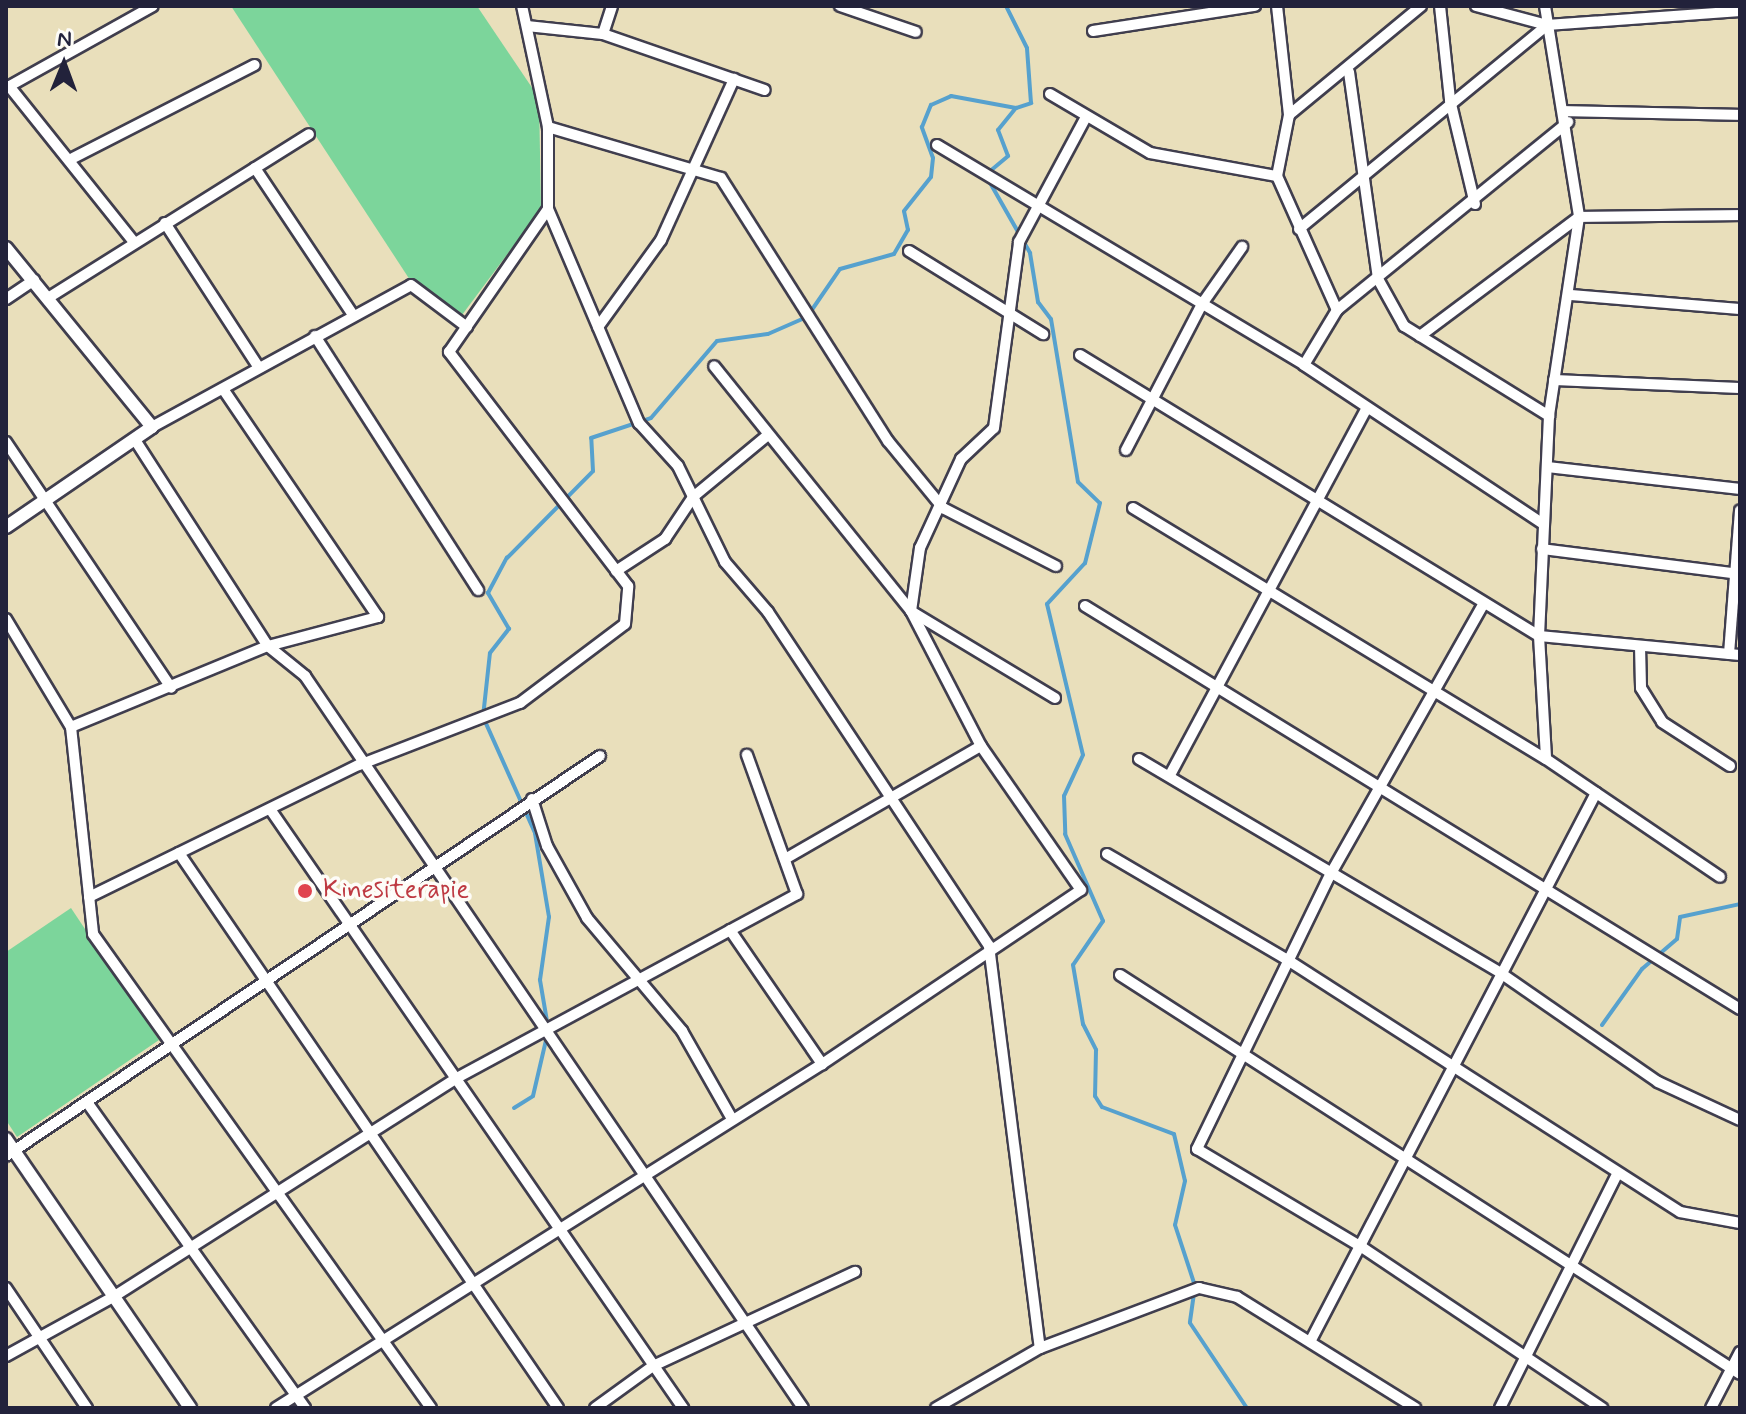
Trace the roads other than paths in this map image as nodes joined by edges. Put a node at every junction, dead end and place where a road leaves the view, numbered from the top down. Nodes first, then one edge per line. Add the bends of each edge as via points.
1 (522, 6) edge
2 (612, 6) edge
3 (840, 6) edge
4 (1255, 6) edge
5 (1277, 6) edge
6 (1421, 6) edge
7 (1440, 6) edge
8 (1476, 6) edge
9 (1545, 6) edge
10 (145, 8) edge
11 (1179, 11) edge
12 (1740, 11) edge
13 (1547, 25) junction
14 (527, 26) junction
15 (1093, 31) dead end
16 (916, 32) dead end
17 (603, 34) junction
18 (255, 65) dead end
19 (1349, 72) junction
20 (734, 79) junction
21 (8, 87) edge
22 (765, 90) dead end
23 (1050, 94) dead end
24 (1450, 100) junction
25 (1289, 115) junction
26 (1740, 115) edge
27 (1566, 116) junction
28 (1085, 119) junction
29 (548, 127) junction
30 (309, 134) dead end
31 (937, 145) dead end
32 (73, 158) junction
33 (255, 168) junction
34 (695, 170) junction
35 (1277, 176) junction
36 (1363, 176) junction
37 (1475, 204) junction
38 (1040, 205) junction
39 (548, 209) junction
40 (1740, 215) edge
41 (1579, 217) junction
42 (165, 223) junction
43 (1299, 229) junction
44 (133, 241) junction
45 (1242, 247) dead end
46 (6, 248) edge
47 (909, 251) dead end
48 (1378, 279) junction
49 (34, 280) junction
50 (1570, 295) junction
51 (48, 298) junction
52 (6, 299) edge
53 (1202, 304) junction
54 (1740, 309) edge
55 (1337, 310) junction
56 (1005, 311) junction
57 (353, 315) junction
58 (467, 327) junction
59 (598, 327) junction
60 (1043, 334) dead end
61 (315, 336) junction
62 (1420, 336) junction
63 (1080, 355) dead end
64 (1304, 365) junction
65 (258, 366) junction
66 (714, 366) dead end
67 (1554, 380) junction
68 (1740, 388) edge
69 (224, 390) junction
70 (1152, 397) junction
71 (1366, 409) junction
72 (1549, 416) junction
73 (152, 427) junction
74 (768, 435) junction
75 (6, 442) edge
76 (137, 443) junction
77 (1126, 450) dead end
78 (1548, 467) junction
79 (1740, 489) edge
80 (693, 497) junction
81 (46, 502) junction
82 (1316, 502) junction
83 (943, 508) junction
84 (1133, 508) dead end
85 (1740, 510) edge
86 (1543, 524) junction
87 (6, 527) edge
88 (1542, 549) junction
89 (1056, 566) dead end
90 (616, 571) junction
91 (1738, 573) edge
92 (478, 590) dead end
93 (1267, 590) junction
94 (1484, 603) junction
95 (1085, 606) dead end
96 (911, 611) junction
97 (6, 619) edge
98 (1539, 636) junction
99 (268, 646) junction
100 (1640, 646) junction
101 (1734, 654) edge
102 (1217, 681) junction
103 (171, 688) junction
104 (1430, 691) junction
105 (1055, 698) dead end
106 (71, 727) junction
107 (981, 746) junction
108 (747, 755) dead end
109 (600, 756) dead end
110 (1139, 759) dead end
111 (1546, 759) junction
112 (359, 765) junction
113 (1730, 766) dead end
114 (1170, 775) junction
115 (1382, 783) junction
116 (1596, 793) junction
117 (893, 799) junction
118 (526, 804) junction
119 (270, 809) junction
120 (179, 853) junction
121 (1107, 854) dead end
122 (785, 859) junction
123 (431, 864) junction
124 (1331, 873) junction
125 (1720, 877) dead end
126 (1549, 889) junction
127 (89, 897) junction
128 (349, 923) junction
129 (730, 930) junction
130 (989, 946) junction
131 (1286, 959) junction
132 (1502, 974) junction
133 (1120, 975) dead end
134 (640, 979) junction
135 (265, 984) junction
136 (1740, 1009) edge
137 (548, 1031) junction
138 (176, 1044) junction
139 (1243, 1054) junction
140 (822, 1064) junction
141 (1453, 1067) junction
142 (455, 1079) junction
143 (89, 1105) junction
144 (732, 1119) junction
145 (1740, 1120) edge
146 (370, 1134) junction
147 (6, 1139) edge
148 (10, 1153) edge
149 (1407, 1158) junction
150 (647, 1171) junction
151 (1617, 1174) junction
152 (278, 1195) junction
153 (1740, 1223) edge
154 (559, 1229) junction
155 (189, 1243) junction
156 (1363, 1248) junction
157 (1571, 1264) junction
158 (855, 1272) dead end
159 (473, 1280) junction
160 (6, 1288) edge
161 (113, 1297) junction
162 (748, 1319) junction
163 (41, 1337) junction
164 (380, 1338) junction
165 (1311, 1340) junction
166 (1040, 1348) junction
167 (1740, 1352) edge
168 (6, 1356) edge
169 (1524, 1359) junction
170 (653, 1366) junction
171 (1735, 1371) edge
172 (297, 1395) junction
173 (87, 1408) edge
174 (190, 1408) edge
175 (276, 1408) edge
176 (305, 1408) edge
177 (431, 1408) edge
178 (558, 1408) edge
179 (595, 1408) edge
180 (683, 1408) edge
181 (803, 1408) edge
182 (936, 1408) edge
183 (1415, 1408) edge
184 (1500, 1408) edge
185 (1602, 1408) edge
186 (1711, 1408) edge

1 - 14 street
2 - 17 street
3 - 16 street
4 - 11 street
5 - 25 street
6 - 19 street
7 - 24 street
8 - 13 street
9 - 13 street
10 - 21 street
11 - 15 street
12 - 13 street
13 - 24 street
13 - 27 street
14 - 17 street
14 - 29 street
17 - 20 street
18 - 32 street
19 - 25 street
19 - 36 street
20 - 22 street
20 - 34 street
21 - 32 street
23 - 28 street
24 - 36 street
24 - 37 street
25 - 35 street
26 - 27 street
27 - 37 street
27 - 41 street
28 - 35 street via 1150,153
28 - 38 street
29 - 34 street
29 - 39 street
30 - 33 street
31 - 38 street
32 - 44 street
33 - 42 street
33 - 57 street
34 - 59 street via 661,240
34 - 83 street via 721,178 888,441
35 - 43 street
36 - 43 street
36 - 48 street
37 - 48 street
38 - 53 street
38 - 56 street via 1022,239
39 - 58 street
39 - 59 street
40 - 41 street
41 - 50 street
41 - 62 street
42 - 44 street
42 - 65 street
43 - 55 street
44 - 51 street
45 - 53 street
46 - 49 street
47 - 56 street
48 - 55 street
48 - 62 street via 1404,326
49 - 51 street
49 - 52 street
50 - 54 street
50 - 67 street
51 - 73 street
53 - 64 street
53 - 70 street
55 - 64 street
56 - 60 street
56 - 83 street via 994,428 961,459
57 - 58 street via 411,285
57 - 61 street
58 - 90 street via 449,352
59 - 80 street via 637,420 678,466
61 - 65 street
61 - 92 street
62 - 72 street
63 - 70 street
64 - 71 street
65 - 69 street
66 - 74 street
67 - 68 street
67 - 72 street
69 - 73 street
69 - 99 street via 378,617
70 - 77 street
70 - 82 street
71 - 82 street
71 - 86 street
72 - 78 street
73 - 76 street
74 - 80 street
74 - 96 street
75 - 81 street
76 - 81 street
76 - 99 street
78 - 79 street
78 - 86 street
80 - 90 street via 665,539
80 - 117 street via 725,562 768,612
81 - 87 street
81 - 103 street
82 - 93 street
82 - 94 street
83 - 89 street
83 - 96 street via 920,548
84 - 93 street
85 - 91 street
86 - 88 street
88 - 91 street
88 - 98 street
90 - 112 street via 628,586 625,624 520,703
91 - 101 street
93 - 102 street
93 - 104 street
94 - 98 street
94 - 104 street
95 - 102 street
96 - 105 street
96 - 107 street
97 - 106 street
98 - 100 street
98 - 111 street
99 - 103 street
99 - 112 street via 305,676
100 - 101 street
100 - 113 street via 1641,688 1662,722
102 - 114 street
102 - 115 street
103 - 106 street
104 - 111 street
104 - 115 street
106 - 127 street
107 - 117 street
107 - 130 street via 1081,890
108 - 122 street
109 - 118 street
110 - 114 street
111 - 116 street
112 - 119 street
112 - 123 street
114 - 124 street
115 - 124 street
115 - 126 street
116 - 125 street
116 - 126 street
117 - 122 street
117 - 130 street
118 - 123 street
118 - 134 street via 587,918
119 - 120 street
119 - 128 street
120 - 127 street
120 - 135 street
121 - 131 street
122 - 129 street via 797,894
123 - 128 street
123 - 137 street
124 - 131 street
124 - 132 street
126 - 132 street
126 - 136 street
127 - 138 street via 93,934
128 - 135 street
128 - 142 street
129 - 134 street
129 - 140 street
130 - 140 street
130 - 166 street
131 - 139 street
131 - 141 street
132 - 141 street
132 - 145 street via 1658,1082
133 - 139 street
134 - 137 street
134 - 144 street via 682,1031
135 - 138 street
135 - 146 street
137 - 142 street
137 - 150 street
138 - 143 street
138 - 152 street
139 - 149 street
139 - 156 street via 1197,1149
140 - 144 street
141 - 149 street
141 - 151 street
142 - 146 street
142 - 154 street
143 - 148 street
143 - 155 street
144 - 150 street
146 - 152 street
146 - 159 street
147 - 148 street
148 - 161 street
149 - 156 street
149 - 157 street
150 - 154 street
150 - 162 street
151 - 153 street via 1680,1212
151 - 157 street
152 - 155 street
152 - 164 street
154 - 159 street
154 - 170 street
155 - 161 street
155 - 172 street
156 - 165 street
156 - 169 street
157 - 169 street
157 - 171 street
158 - 162 street
159 - 164 street
159 - 178 street
160 - 163 street
161 - 163 street
161 - 174 street
162 - 170 street
162 - 181 street
163 - 168 street
163 - 173 street
164 - 172 street
164 - 177 street
165 - 166 street via 1237,1297 1195,1288
165 - 183 street
166 - 182 street
167 - 171 street
169 - 184 street
169 - 185 street
170 - 179 street
170 - 180 street
171 - 186 street
172 - 175 street
172 - 176 street

